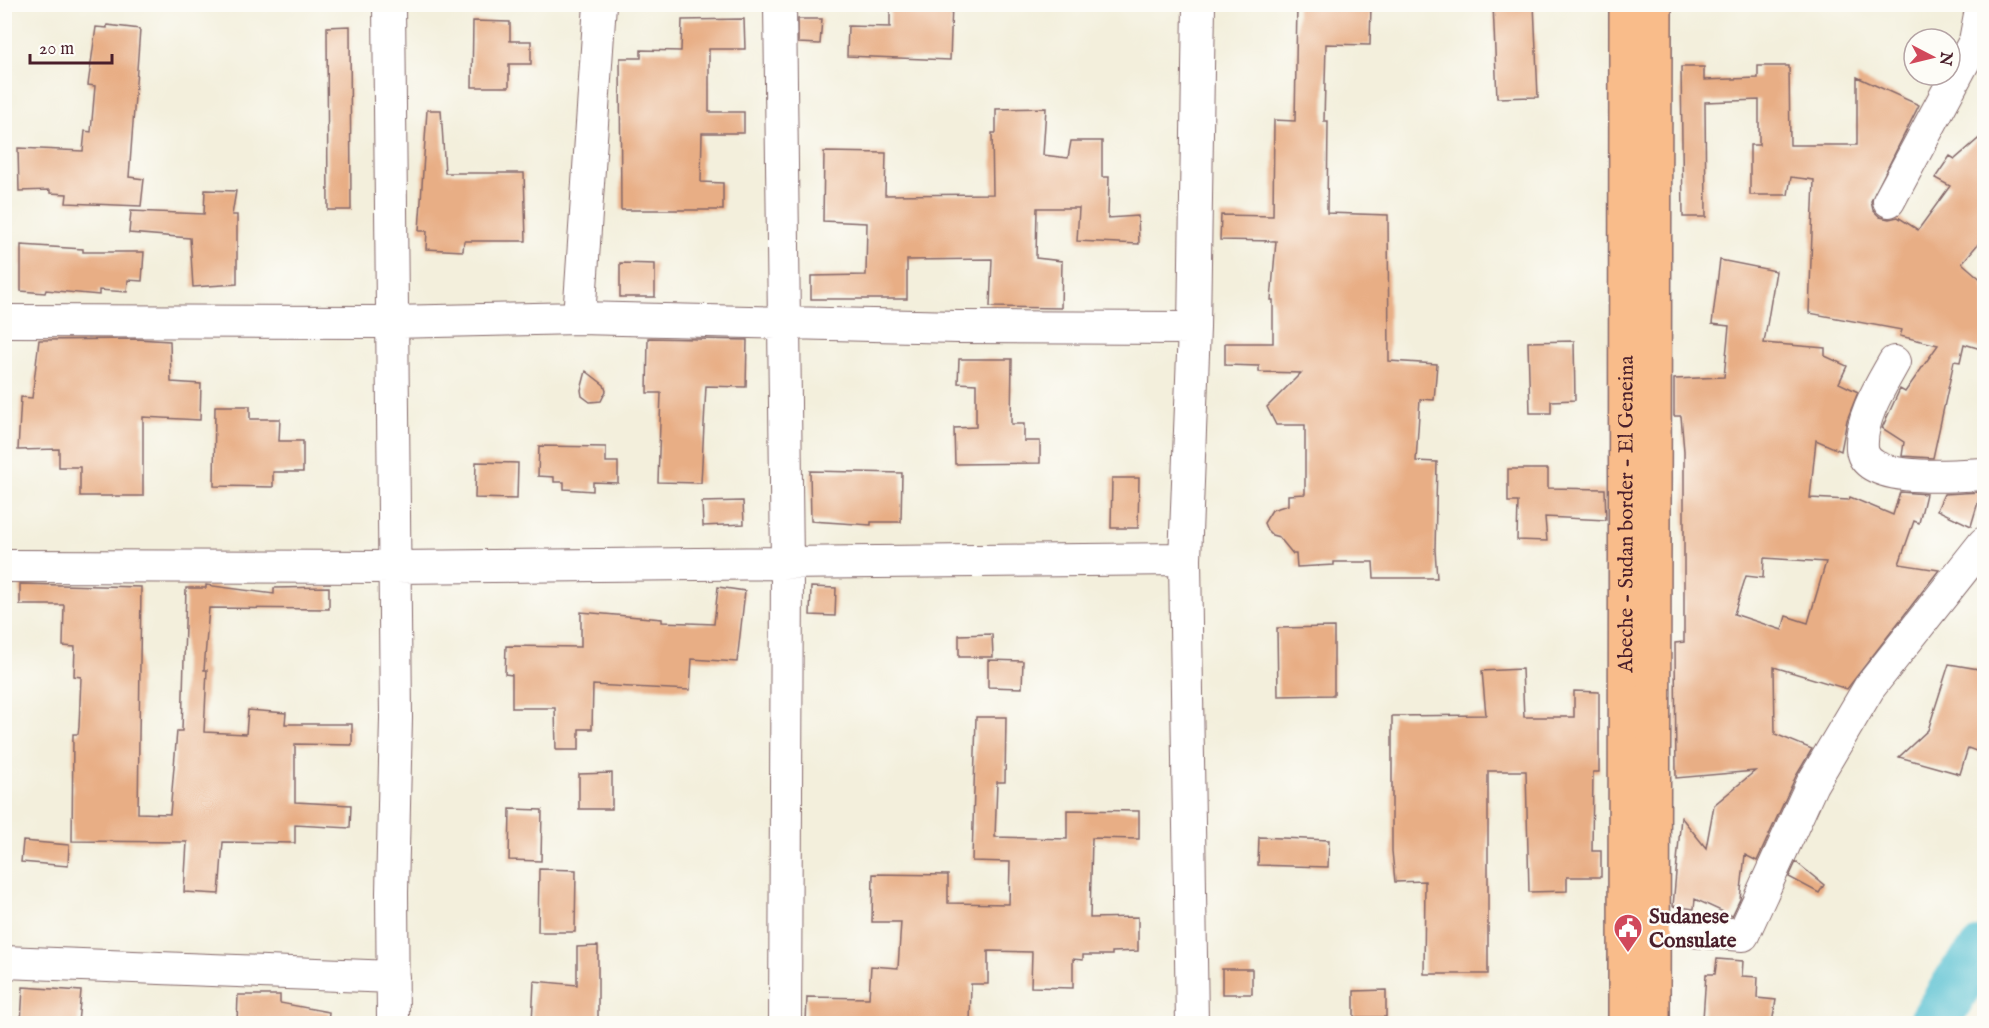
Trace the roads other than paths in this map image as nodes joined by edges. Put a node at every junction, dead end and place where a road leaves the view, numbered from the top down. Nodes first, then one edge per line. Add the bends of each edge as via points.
1 (389, 4) edge
2 (600, 4) edge
3 (780, 4) edge
4 (1199, 4) edge
5 (1626, 4) edge
6 (1655, 4) edge
7 (1982, 4) edge
8 (1889, 201) dead end
9 (579, 318) junction
10 (4, 321) edge
11 (391, 322) junction
12 (784, 322) junction
13 (1194, 328) junction
14 (1894, 362) dead end
15 (1984, 474) edge
16 (1984, 543) edge
17 (1185, 559) junction
18 (787, 564) junction
19 (4, 566) edge
20 (394, 567) junction
21 (1638, 624) junction
22 (1653, 928) junction
23 (4, 962) edge
24 (393, 977) junction
25 (393, 1023) edge
26 (785, 1023) edge
27 (1192, 1023) edge
28 (1625, 1023) edge
29 (1653, 1023) edge

1 - 11 street
2 - 9 street
3 - 12 street
4 - 13 street
5 - 21 highway, Abeche - Sudan border - El Geneina
6 - 21 highway, Abeche - Sudan border - El Geneina
7 - 8 street via 1975,41
9 - 11 street
9 - 12 street
10 - 11 street
11 - 20 street
12 - 13 street
12 - 18 street
13 - 17 street
14 - 15 street via 1871,405 1862,438 1862,451 1870,463 1900,476
16 - 22 street via 1869,688 1812,784 1743,935
17 - 18 street
17 - 27 street
18 - 20 street
18 - 26 street
19 - 20 street
20 - 24 street
21 - 22 highway, Abeche - Sudan border - El Geneina
21 - 28 highway, Abeche - Sudan border - El Geneina
22 - 29 highway, Abeche - Sudan border - El Geneina
23 - 24 street
24 - 25 street

